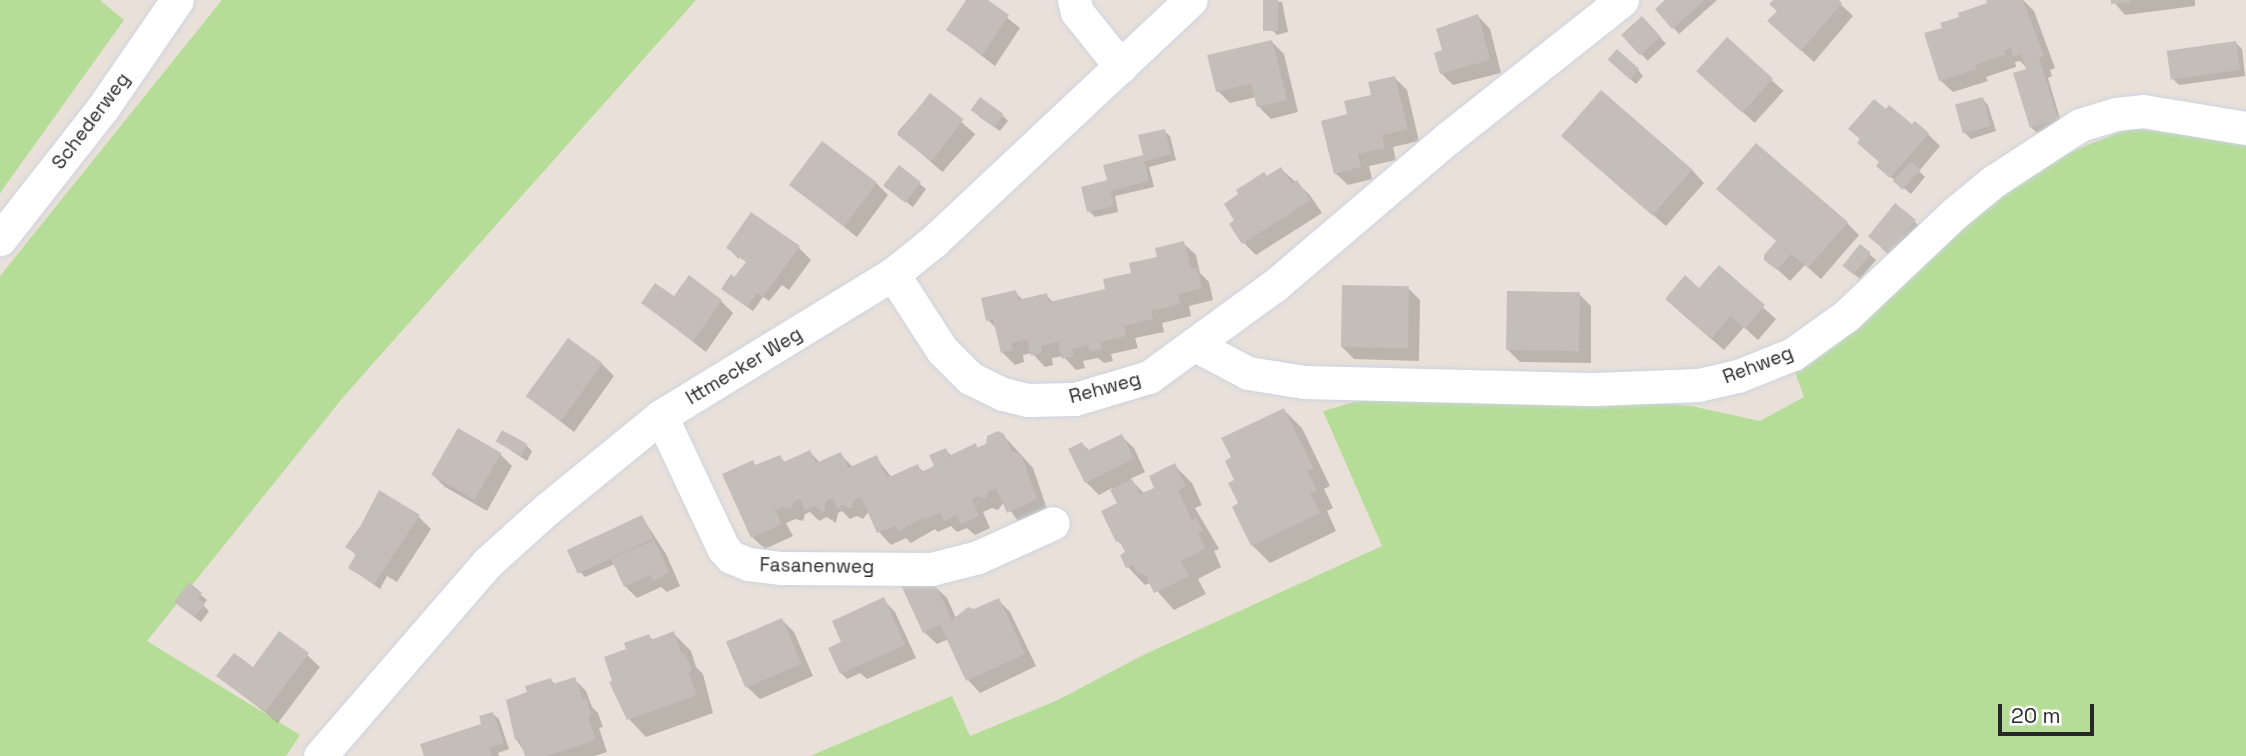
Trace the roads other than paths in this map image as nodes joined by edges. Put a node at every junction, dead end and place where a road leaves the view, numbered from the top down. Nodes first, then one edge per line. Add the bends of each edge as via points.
1 (177, 0) edge
2 (1074, 0) edge
3 (1191, 0) edge
4 (1622, 0) edge
5 (1121, 66) junction
6 (2246, 128) edge
7 (0, 239) edge
8 (893, 274) junction
9 (1195, 345) junction
10 (661, 416) junction
11 (1054, 523) dead end
12 (320, 756) edge

1 - 7 street, Schederweg via 102,109
2 - 5 street via 1077,12
3 - 5 street, Ittmecker Weg
4 - 9 street, Rehweg via 1447,138 1274,286
5 - 8 street, Ittmecker Weg
6 - 9 street, Rehweg via 2143,111 2080,125 1994,181 1847,315 1793,354 1738,376 1698,385 1596,389 1304,382 1248,373
8 - 9 street, Rehweg via 942,350 970,378 1003,394 1075,400 1149,377
8 - 10 street, Ittmecker Weg
10 - 11 street, Fasanenweg via 723,548 748,564 931,569 978,557
10 - 12 street, Ittmecker Weg via 608,456 487,563

